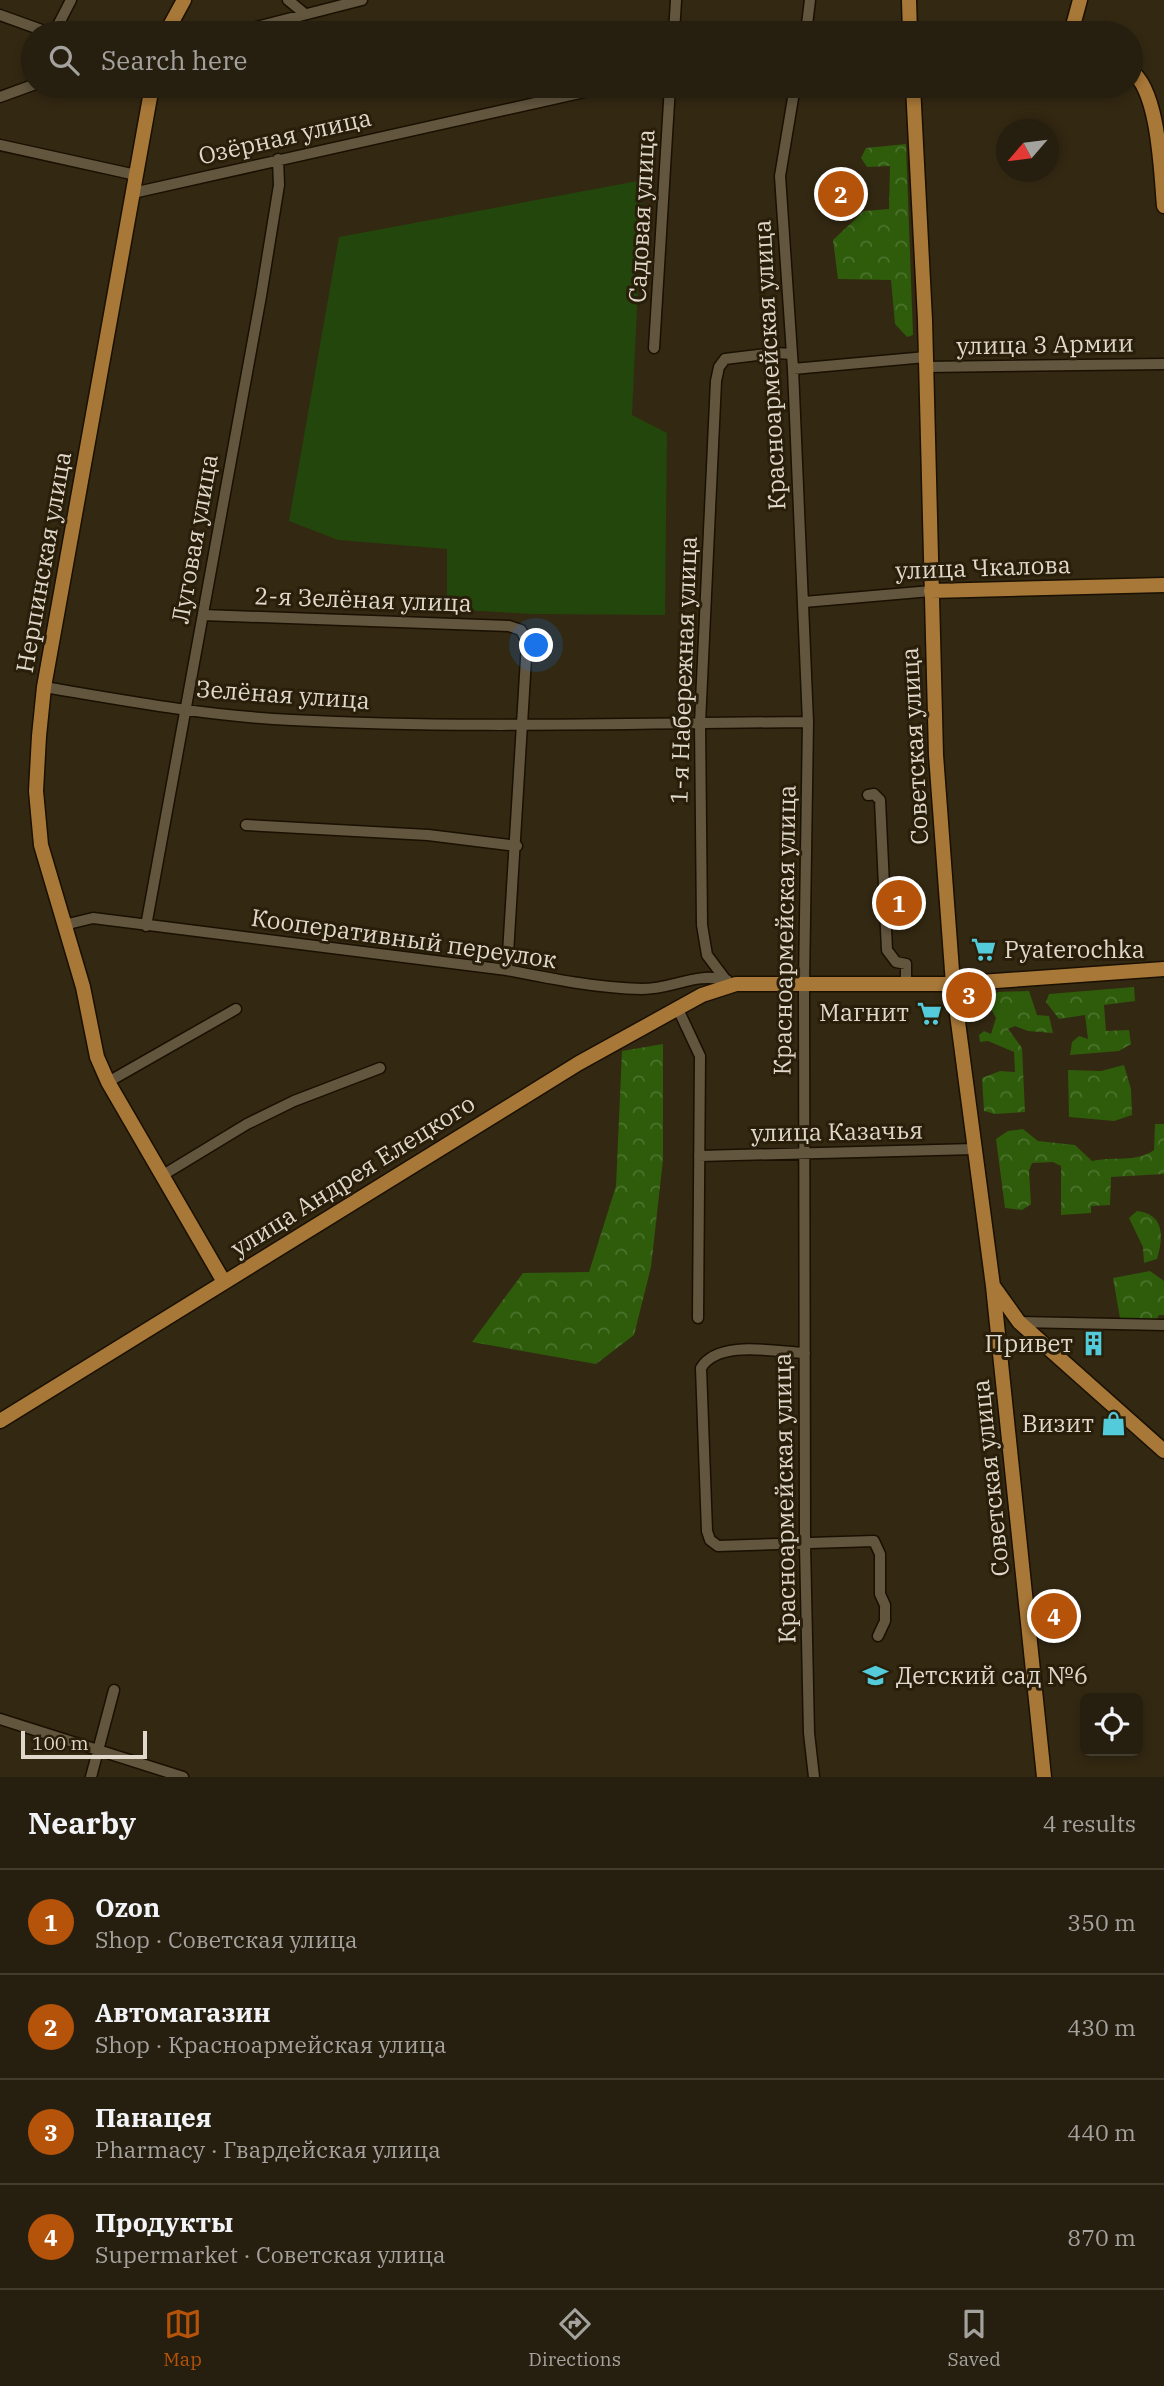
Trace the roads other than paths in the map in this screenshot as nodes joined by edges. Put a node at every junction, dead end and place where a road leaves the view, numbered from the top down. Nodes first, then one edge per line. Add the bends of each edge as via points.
1 (71, 0) edge
2 (184, 0) edge
3 (288, 0) edge
4 (362, 0) edge
5 (676, 0) edge
6 (810, 0) edge
7 (909, 0) edge
8 (1080, 0) edge
9 (304, 14) junction
10 (0, 15) edge
11 (59, 21) edge
12 (173, 21) edge
13 (278, 21) edge
14 (675, 21) edge
15 (807, 21) edge
16 (910, 21) edge
17 (1074, 21) edge
18 (21, 22) edge
19 (1143, 87) edge
20 (21, 89) edge
21 (0, 97) edge
22 (150, 98) edge
23 (556, 98) edge
24 (669, 98) edge
25 (793, 98) edge
26 (914, 98) edge
27 (1160, 135) edge
28 (0, 145) edge
29 (278, 159) junction
30 (136, 175) junction
31 (132, 192) junction
32 (1164, 206) edge
33 (654, 348) dead end
34 (792, 354) junction
35 (926, 362) junction
36 (1164, 364) edge
37 (793, 369) junction
38 (1164, 585) edge
39 (931, 591) junction
40 (804, 602) junction
41 (203, 615) junction
42 (44, 687) junction
43 (185, 710) junction
44 (808, 722) junction
45 (700, 723) junction
46 (521, 726) junction
47 (868, 795) dead end
48 (246, 825) dead end
49 (517, 846) junction
50 (64, 925) junction
51 (146, 926) junction
52 (1164, 969) edge
53 (507, 970) junction
54 (731, 981) junction
55 (804, 983) junction
56 (906, 984) junction
57 (953, 984) junction
58 (677, 1007) junction
59 (236, 1009) dead end
60 (380, 1068) dead end
61 (108, 1083) junction
62 (975, 1149) junction
63 (804, 1154) junction
64 (699, 1156) junction
65 (163, 1175) junction
66 (225, 1282) junction
67 (993, 1286) junction
68 (698, 1318) dead end
69 (1019, 1322) junction
70 (1164, 1325) edge
71 (805, 1353) junction
72 (0, 1421) edge
73 (1164, 1451) edge
74 (805, 1545) junction
75 (878, 1636) dead end
76 (114, 1690) dead end
77 (0, 1719) edge
78 (98, 1752) junction
79 (91, 1777) edge
80 (183, 1777) edge
81 (814, 1777) edge
82 (1044, 1777) edge

1 - 11 street
2 - 12 main road
3 - 9 street
4 - 9 street
5 - 14 street
6 - 15 street
7 - 16 main road
8 - 17 main road
9 - 13 street
10 - 18 street
19 - 27 main road
20 - 21 street
22 - 30 main road, Нерпинская улица
23 - 29 street, Озёрная улица
24 - 33 street, Садовая улица
25 - 34 street, Красноармейская улица via 780,176
26 - 35 main road, Советская улица
27 - 32 main road
28 - 30 street
29 - 31 street, Озёрная улица
29 - 41 street, Луговая улица via 279,185 269,247
30 - 31 main road, Нерпинская улица
31 - 42 main road, Нерпинская улица
34 - 37 street, Красноармейская улица
34 - 45 street, 1-я Набережная улица via 725,359 719,367
35 - 36 street, улица 3 Армии
35 - 37 street, улица 3 Армии
35 - 39 main road, Советская улица
37 - 40 street, Красноармейская улица
38 - 39 main road, улица Чкалова
39 - 40 street, улица Чкалова
39 - 57 main road, Советская улица via 936,755
40 - 44 street, Красноармейская улица
41 - 43 street, Луговая улица
41 - 46 street, 2-я Зелёная улица via 521,630 527,642
42 - 43 street, Зелёная улица
42 - 50 main road, Нерпинская улица via 37,791 40,831
43 - 46 street, Зелёная улица via 291,720
43 - 51 street, Луговая улица
44 - 45 street, Зелёная улица
44 - 55 street, Красноармейская улица
45 - 46 street, Зелёная улица
45 - 54 street, 1-я Набережная улица via 702,925 707,955
46 - 49 street
47 - 56 street, Советская улица via 880,800 887,950 896,962 906,964
48 - 49 street via 428,835
49 - 53 street
50 - 51 street, Кооперативный переулок via 93,918
50 - 61 main road, Нерпинская улица via 83,986 97,1057
51 - 53 street, Кооперативный переулок
52 - 57 main road
53 - 54 street, Кооперативный переулок via 566,982 641,989 700,976
54 - 55 main road
54 - 58 main road, улица Андрея Елецкого
55 - 56 main road
55 - 63 street, Красноармейская улица
56 - 57 main road
57 - 62 main road, Советская улица
58 - 64 street via 700,1056
58 - 66 main road, улица Андрея Елецкого
59 - 61 street
60 - 65 street via 247,1124
61 - 65 main road, Нерпинская улица
62 - 63 street, улица Казачья
62 - 67 main road, Советская улица
63 - 64 street, улица Казачья
63 - 71 street, Красноармейская улица
64 - 68 street
65 - 66 main road, Нерпинская улица
66 - 72 main road, улица Андрея Елецкого
67 - 69 main road
67 - 82 main road, Советская улица
69 - 70 street
69 - 73 main road
71 - 74 street, Красноармейская улица
71 - 74 street via 730,1351 706,1360 701,1368 710,1540 718,1546
74 - 75 street via 868,1539 879,1546 886,1621
74 - 81 street, Красноармейская улица
76 - 78 street
77 - 78 street
78 - 79 street
78 - 80 street

